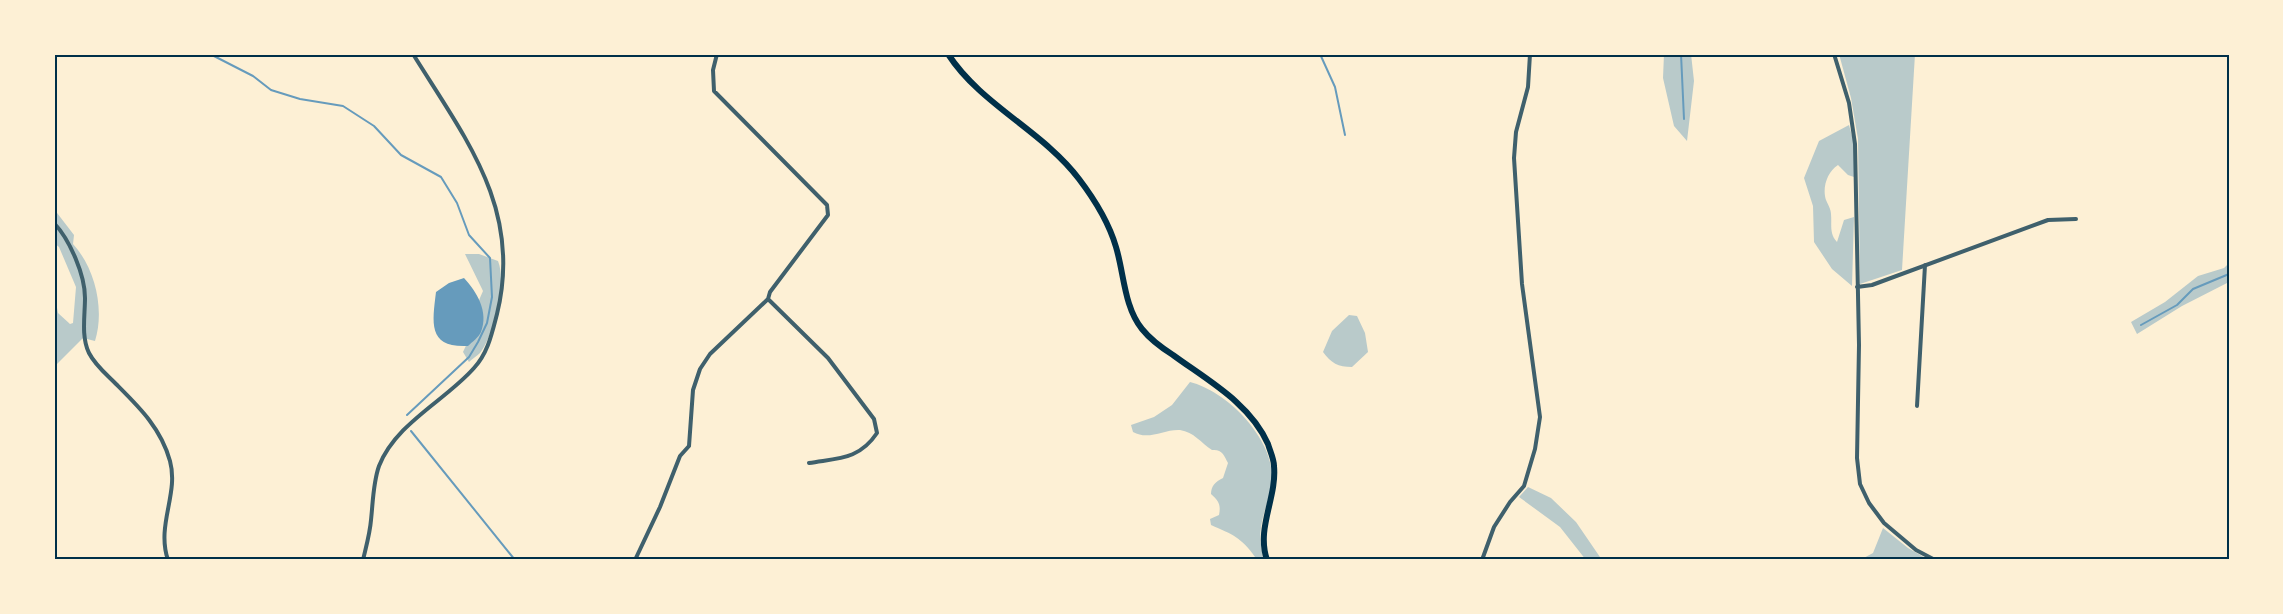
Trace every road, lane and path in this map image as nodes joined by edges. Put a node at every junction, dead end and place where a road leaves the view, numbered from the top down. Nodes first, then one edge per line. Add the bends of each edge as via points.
1 (412, 54) edge
2 (717, 54) edge
3 (948, 54) edge
4 (1530, 54) edge
5 (1834, 54) edge
6 (2076, 219) dead end
7 (54, 223) edge
8 (1925, 265) junction
9 (1857, 287) junction
10 (768, 299) junction
11 (1917, 406) dead end
12 (809, 463) dead end
13 (168, 560) edge
14 (363, 560) edge
15 (635, 560) edge
16 (1267, 560) edge
17 (1482, 560) edge
18 (1935, 560) edge

1 - 14 street via 485,174 503,247 502,290 487,350 476,366 405,428 379,465
2 - 10 street via 714,91 827,205 828,215
3 - 16 main road via 965,76 1078,178 1111,230 1131,310 1142,329 1240,404 1257,426 1275,464 1263,532
4 - 17 street via 1528,87 1516,132 1514,158 1522,284 1540,417 1524,486 1494,527
5 - 9 street via 1849,104 1855,144
6 - 8 street via 2048,219
7 - 13 street via 78,267 85,294 88,351 144,411 170,462 172,481 163,528
8 - 9 street
8 - 11 street
9 - 18 street via 1860,484 1884,523 1916,550
10 - 12 street via 828,358 874,419 877,433 868,447 849,456
10 - 15 street via 710,354 700,369 693,390 688,446 680,456

